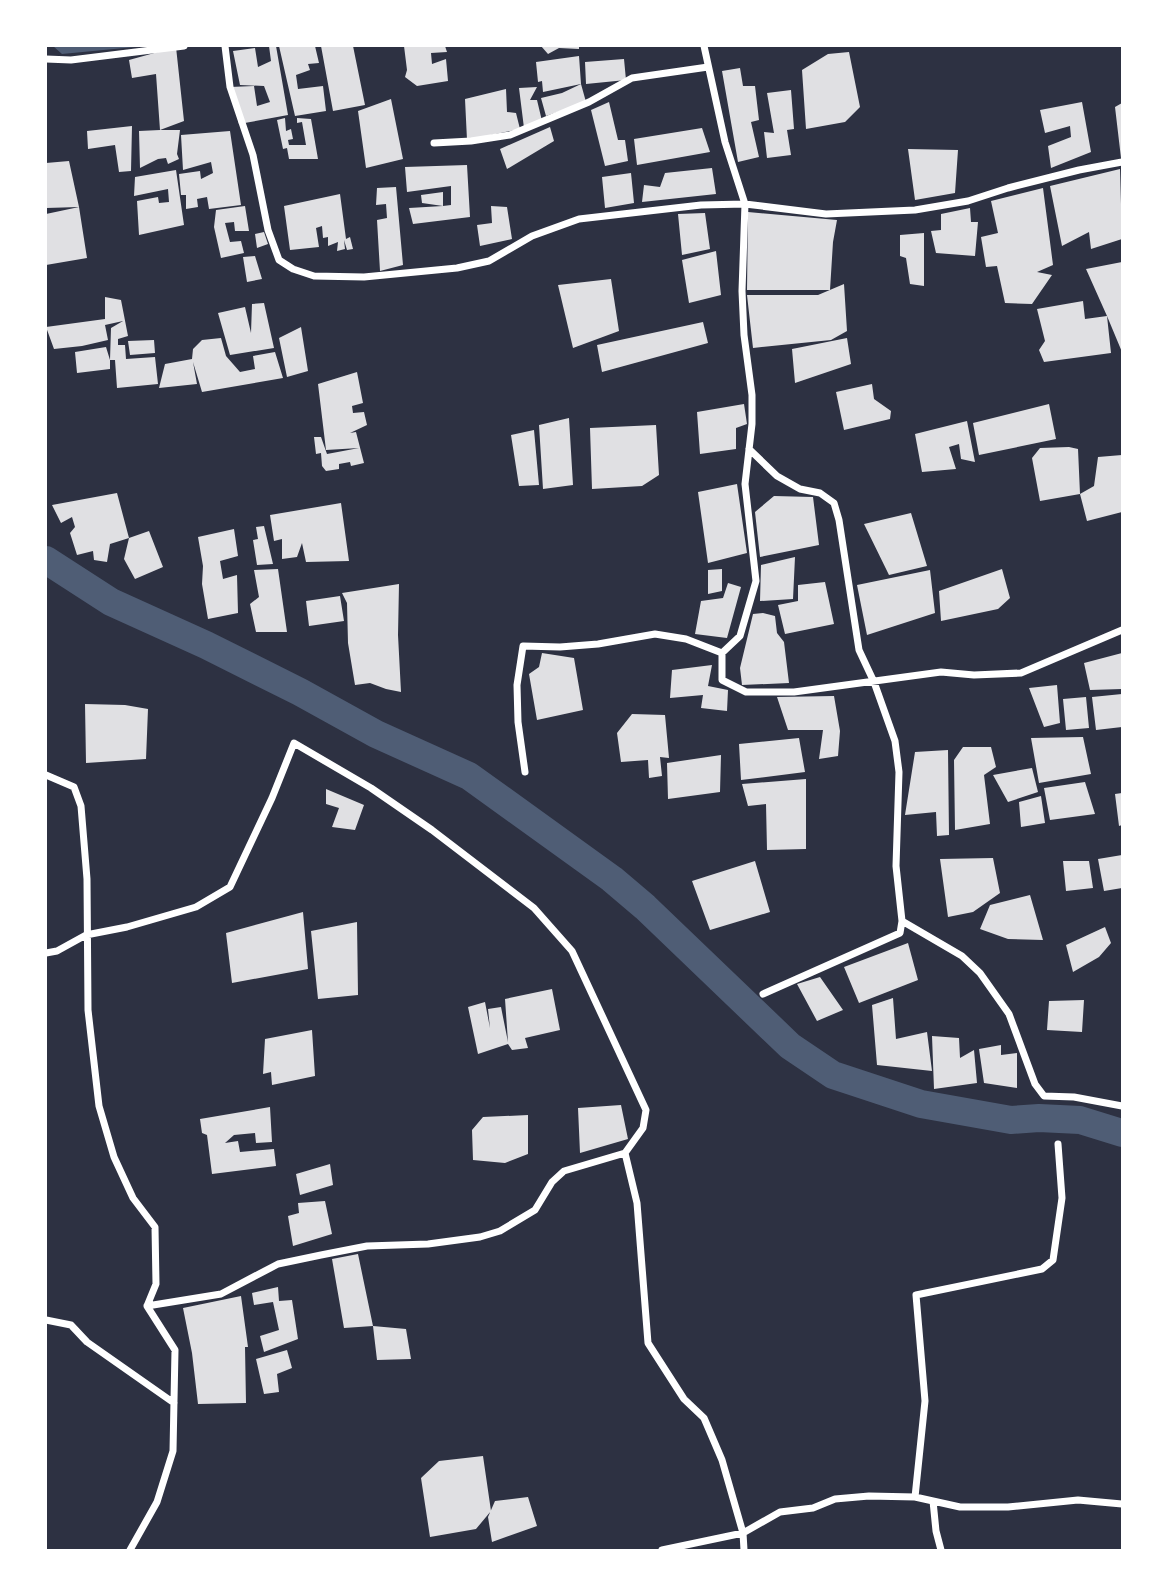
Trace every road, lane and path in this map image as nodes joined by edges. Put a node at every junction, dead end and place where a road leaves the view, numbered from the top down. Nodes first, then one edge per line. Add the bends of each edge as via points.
1 (184, 46) edge
2 (225, 46) edge
3 (704, 46) edge
4 (46, 59) edge
5 (708, 67) junction
6 (434, 143) dead end
7 (1122, 162) edge
8 (745, 204) junction
9 (749, 449) junction
10 (1122, 631) edge
11 (722, 653) junction
12 (874, 682) junction
13 (525, 772) dead end
14 (46, 775) edge
15 (902, 920) junction
16 (86, 935) junction
17 (46, 953) edge
18 (763, 994) dead end
19 (1122, 1107) edge
20 (1058, 1144) dead end
21 (625, 1153) junction
22 (147, 1306) junction
23 (46, 1320) edge
24 (174, 1403) junction
25 (915, 1497) junction
26 (933, 1501) junction
27 (1122, 1504) edge
28 (743, 1533) junction
29 (130, 1550) edge
30 (662, 1550) edge
31 (744, 1550) edge
32 (941, 1550) edge

1 - 4 street
2 - 8 street via 230,87 253,155 279,260 314,276 364,277 457,268 489,261 532,236 579,219
3 - 5 street
5 - 6 street via 632,78 589,102 510,135
5 - 8 street
7 - 8 street via 915,210 826,214
8 - 9 street via 742,291 752,424
9 - 11 street via 745,484 756,581 740,636
9 - 12 street via 777,476 834,503 859,650
10 - 12 street via 1021,673 942,672
11 - 12 street via 722,680 746,692 794,692
11 - 13 street via 686,639 655,634 560,648 523,646 517,685
12 - 15 street via 895,741 899,772 896,866
14 - 16 street via 74,787 81,806
15 - 18 street via 900,933
15 - 19 street via 980,972 1009,1014 1035,1084 1044,1096
16 - 17 street
16 - 21 street via 195,906 230,887 293,743 432,830 534,908 572,951 646,1110 643,1128
16 - 22 street via 89,1039 99,1105 114,1157 133,1198 155,1227 156,1284
20 - 25 street via 1062,1198 1053,1260 1042,1269 916,1295 925,1401
21 - 22 street via 564,1171 535,1210 500,1231 428,1244 367,1246 278,1264 220,1294
21 - 28 street via 637,1203 648,1343 684,1399 704,1418 722,1460
22 - 24 street via 175,1350
23 - 24 street via 71,1325 87,1342
24 - 29 street via 173,1451 157,1502
25 - 26 street
25 - 28 street via 835,1499 813,1508 780,1512
26 - 27 street via 960,1507 1078,1500
26 - 32 street
28 - 30 street
28 - 31 street

